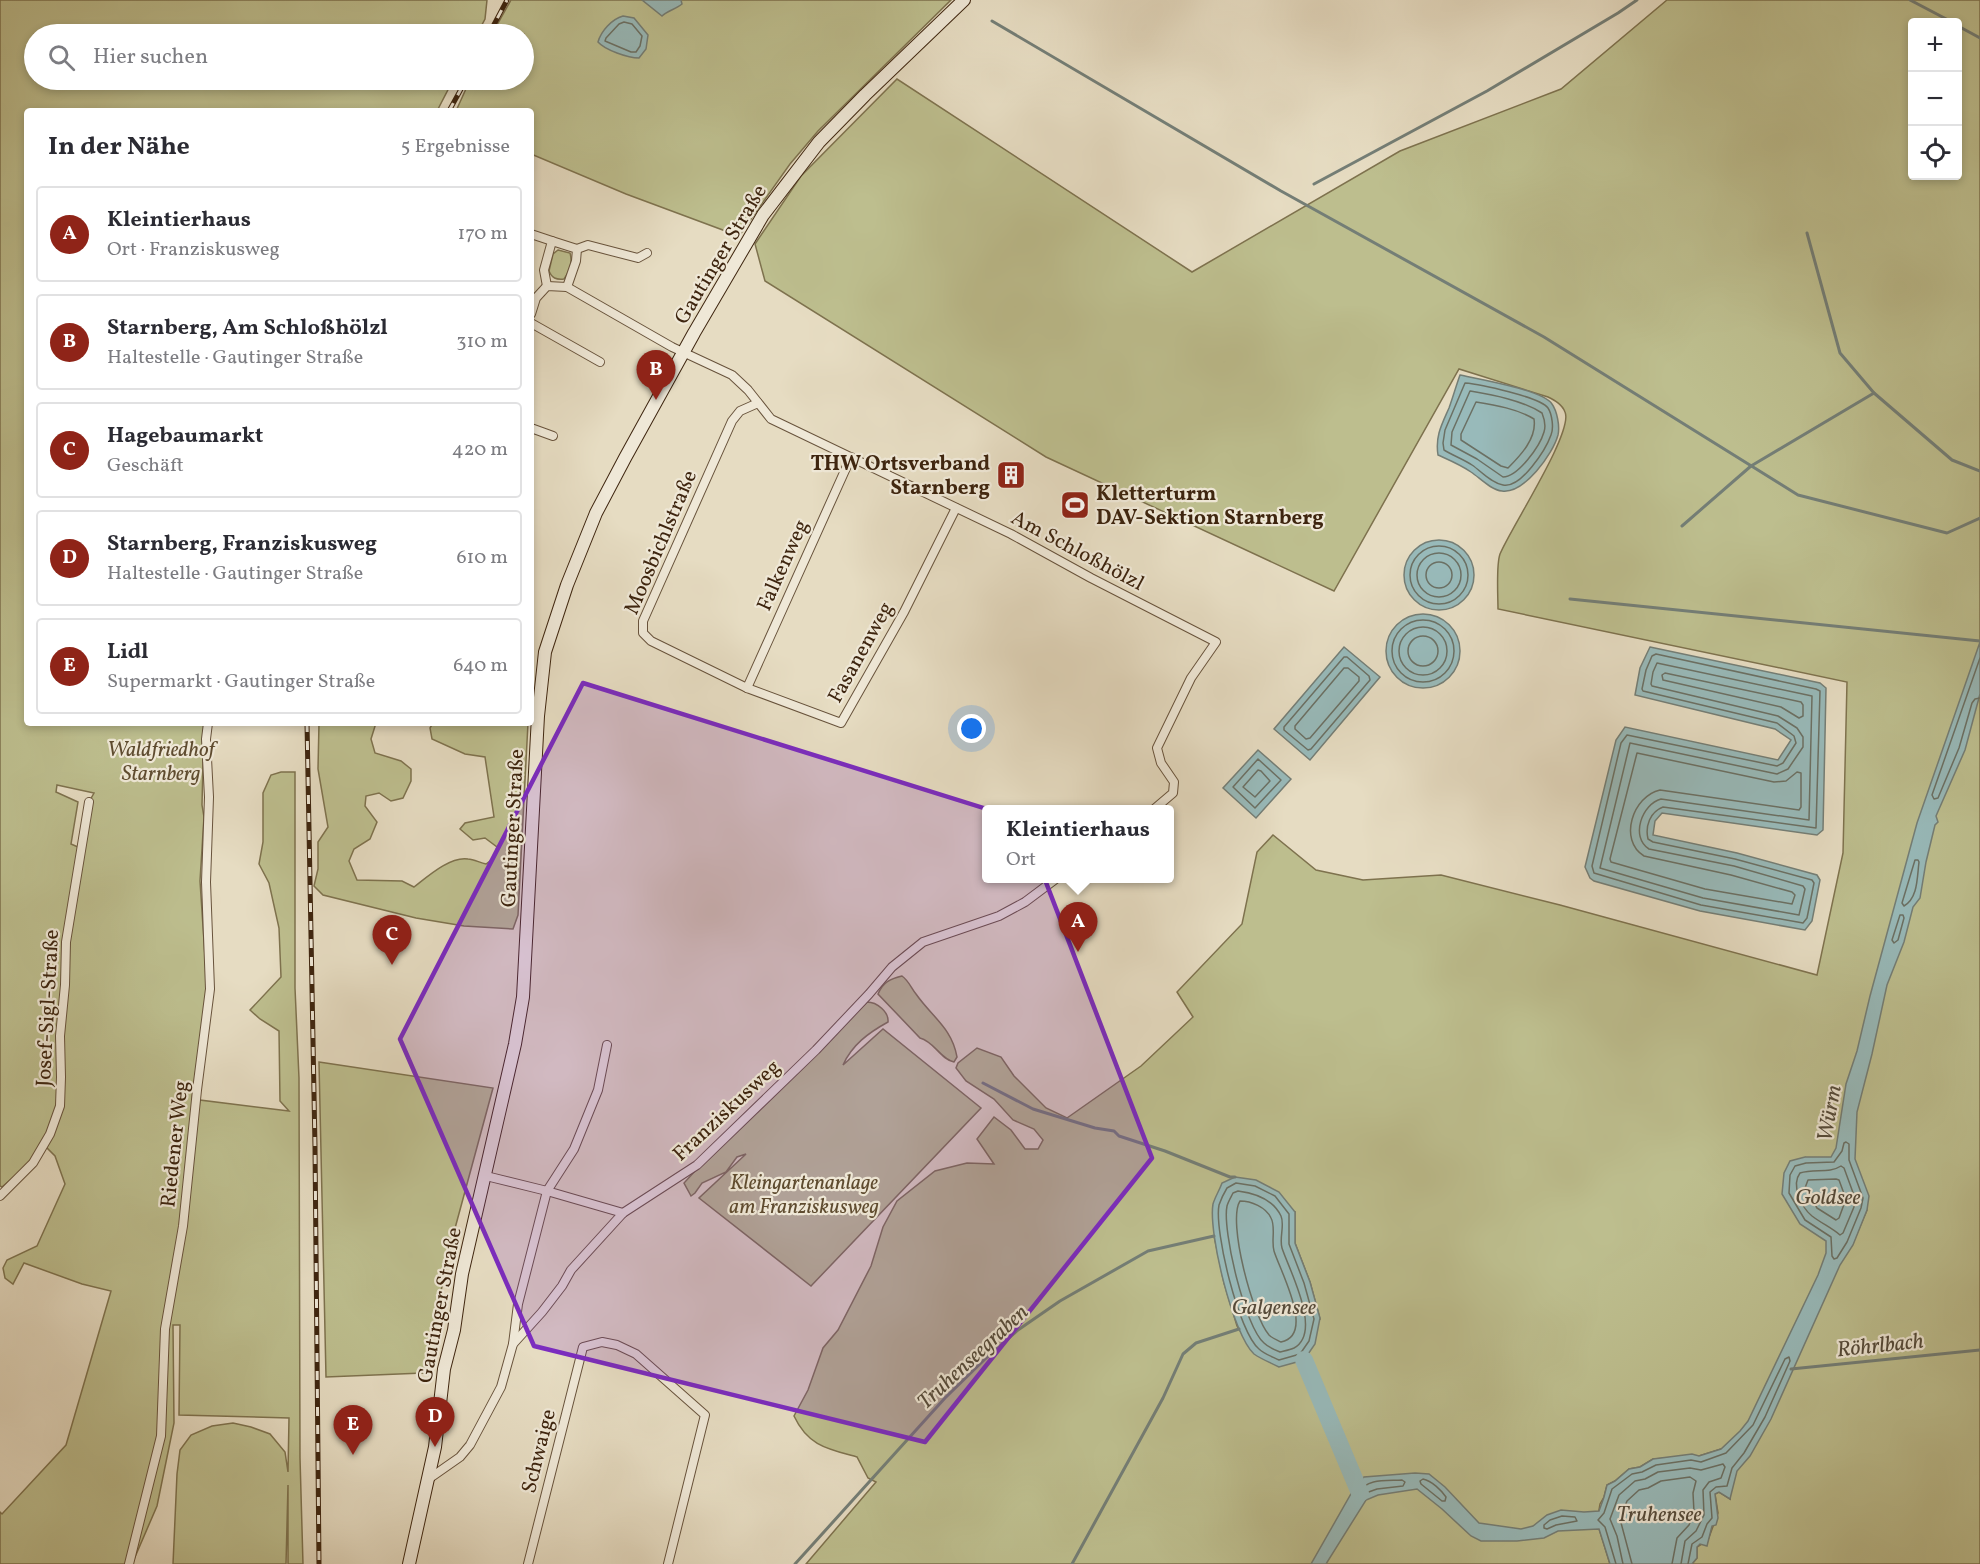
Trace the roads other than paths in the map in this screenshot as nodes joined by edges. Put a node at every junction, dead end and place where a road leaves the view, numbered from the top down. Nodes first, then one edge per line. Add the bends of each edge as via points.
1 (964, 0) edge
2 (534, 235) edge
3 (552, 241) junction
4 (577, 249) junction
5 (646, 253) dead end
6 (547, 286) junction
7 (567, 287) junction
8 (534, 304) edge
9 (534, 325) edge
10 (683, 352) junction
11 (600, 362) dead end
12 (758, 403) junction
13 (534, 429) edge
14 (553, 436) dead end
15 (851, 457) junction
16 (956, 508) junction
17 (747, 688) junction
18 (208, 726) edge
19 (89, 802) dead end
20 (1159, 805) edge
21 (1051, 883) edge
22 (607, 1045) dead end
23 (486, 1176) junction
24 (547, 1191) junction
25 (0, 1196) edge
26 (623, 1213) junction
27 (513, 1344) junction
28 (429, 1478) junction
29 (129, 1564) edge
30 (409, 1564) edge
31 (528, 1564) edge
32 (668, 1564) edge

1 - 10 main road, Gautinger Straße via 865,95 793,173 763,215
2 - 3 street
3 - 4 street
3 - 6 street via 544,270
4 - 5 street via 588,244 638,258
4 - 7 street
6 - 7 street
6 - 8 street
7 - 10 street, Am Schloßhölzl
9 - 11 street
10 - 12 street, Am Schloßhölzl via 732,375
10 - 23 main road, Gautinger Straße via 596,513 545,652 523,997
12 - 15 street, Am Schloßhölzl via 771,419
12 - 17 street, Moosbichlstraße via 740,411 732,421 643,621 643,633 651,641
13 - 14 street
15 - 16 street, Am Schloßhölzl
15 - 17 street, Falkenweg
16 - 17 street, Fasanenweg via 904,612 841,723
16 - 20 street, Am Schloßhölzl via 1216,642 1191,678 1157,748 1161,763 1174,782 1173,793
18 - 29 street, Riedener Weg via 206,882 210,989 183,1226 165,1329 161,1436
19 - 25 street, Josef-Sigl-Straße via 66,942 60,1106 33,1163
21 - 26 street, Franziskusweg via 999,916 923,942 892,967 816,1050 697,1165
22 - 24 street via 598,1090 574,1149
23 - 24 street
23 - 28 main road, Gautinger Straße via 444,1369
24 - 26 street
24 - 27 street via 518,1305
26 - 27 street, Franziskusweg via 571,1270 542,1312
27 - 28 street, Franziskusweg via 501,1387 470,1445 460,1457
28 - 30 main road, Gautinger Straße
31 - 32 street, Schwaige via 583,1347 602,1342 636,1354 705,1415

